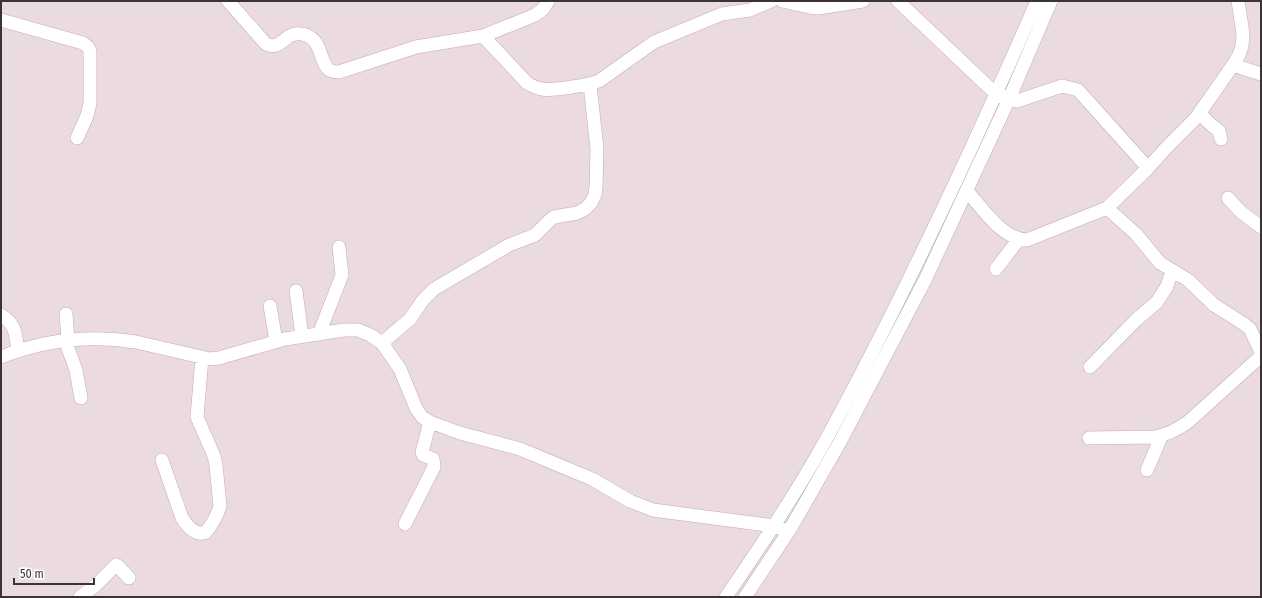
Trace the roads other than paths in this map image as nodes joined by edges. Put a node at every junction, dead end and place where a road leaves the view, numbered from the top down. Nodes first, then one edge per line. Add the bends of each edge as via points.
1 (228, 1) edge
2 (548, 1) edge
3 (770, 1) edge
4 (782, 1) edge
5 (863, 1) edge
6 (898, 1) edge
7 (1037, 1) edge
8 (1051, 1) edge
9 (1238, 1) edge
10 (1, 20) edge
11 (483, 36) junction
12 (1233, 65) junction
13 (1261, 74) edge
14 (590, 85) junction
15 (996, 94) junction
16 (1009, 99) junction
17 (1200, 113) junction
18 (77, 138) dead end
19 (1221, 139) dead end
20 (1148, 168) junction
21 (967, 190) junction
22 (1228, 198) dead end
23 (1107, 208) junction
24 (1261, 227) edge
25 (1019, 239) junction
26 (339, 247) dead end
27 (996, 269) dead end
28 (1172, 270) junction
29 (296, 291) dead end
30 (270, 306) dead end
31 (66, 314) dead end
32 (1, 315) edge
33 (319, 334) junction
34 (302, 336) junction
35 (67, 340) junction
36 (276, 341) junction
37 (382, 344) junction
38 (1260, 349) edge
39 (18, 350) junction
40 (1, 357) edge
41 (202, 358) junction
42 (1090, 367) dead end
43 (81, 398) dead end
44 (430, 422) junction
45 (1162, 436) junction
46 (1089, 438) dead end
47 (162, 460) dead end
48 (1147, 470) dead end
49 (405, 524) dead end
50 (774, 526) junction
51 (789, 531) junction
52 (129, 578) dead end
53 (80, 597) edge
54 (726, 597) edge
55 (745, 597) edge

1 - 11 street via 266,44 277,45 290,35 298,33 308,36 319,48 327,68 335,72 416,47
2 - 11 street via 543,10 535,15
3 - 14 street via 750,10 722,14 654,42 599,82
4 - 5 street via 818,8
6 - 15 street
7 - 15 street
8 - 16 street
9 - 12 street via 1243,34 1242,46
10 - 18 street via 83,43 90,50 90,103
11 - 14 street via 527,83 534,87 543,89
12 - 13 street
12 - 17 street
14 - 37 street via 597,149 596,187 591,203 577,213 554,217 535,235 509,245 434,289 410,319
15 - 16 street
15 - 50 street via 909,281 828,435
16 - 20 street via 1017,101 1062,86 1078,90
16 - 21 street
17 - 19 street via 1219,130
17 - 20 street
20 - 23 street
21 - 25 street via 988,216
21 - 51 street via 926,280 840,442
22 - 24 street
23 - 25 street via 1027,240
23 - 28 street via 1136,234 1160,263
25 - 27 street
26 - 33 street via 342,275
28 - 38 street via 1188,280 1214,305 1244,324
28 - 42 street via 1167,286 1157,302
29 - 34 street
30 - 36 street
31 - 35 street
32 - 39 street via 14,327
33 - 34 street
33 - 37 street via 358,330
34 - 36 street
35 - 39 street
35 - 41 street via 124,340
35 - 43 street
36 - 41 street via 219,358
37 - 44 street via 400,369 416,408 422,417
38 - 45 street via 1188,422
39 - 40 street
41 - 47 street via 197,417 214,456 220,506 219,512 205,533 198,533 186,525
44 - 49 street via 422,452 433,459 434,467
44 - 50 street via 520,449 592,479 630,501 653,510
45 - 46 street
45 - 48 street
50 - 51 street
50 - 54 street
51 - 55 street
52 - 53 street via 116,565

